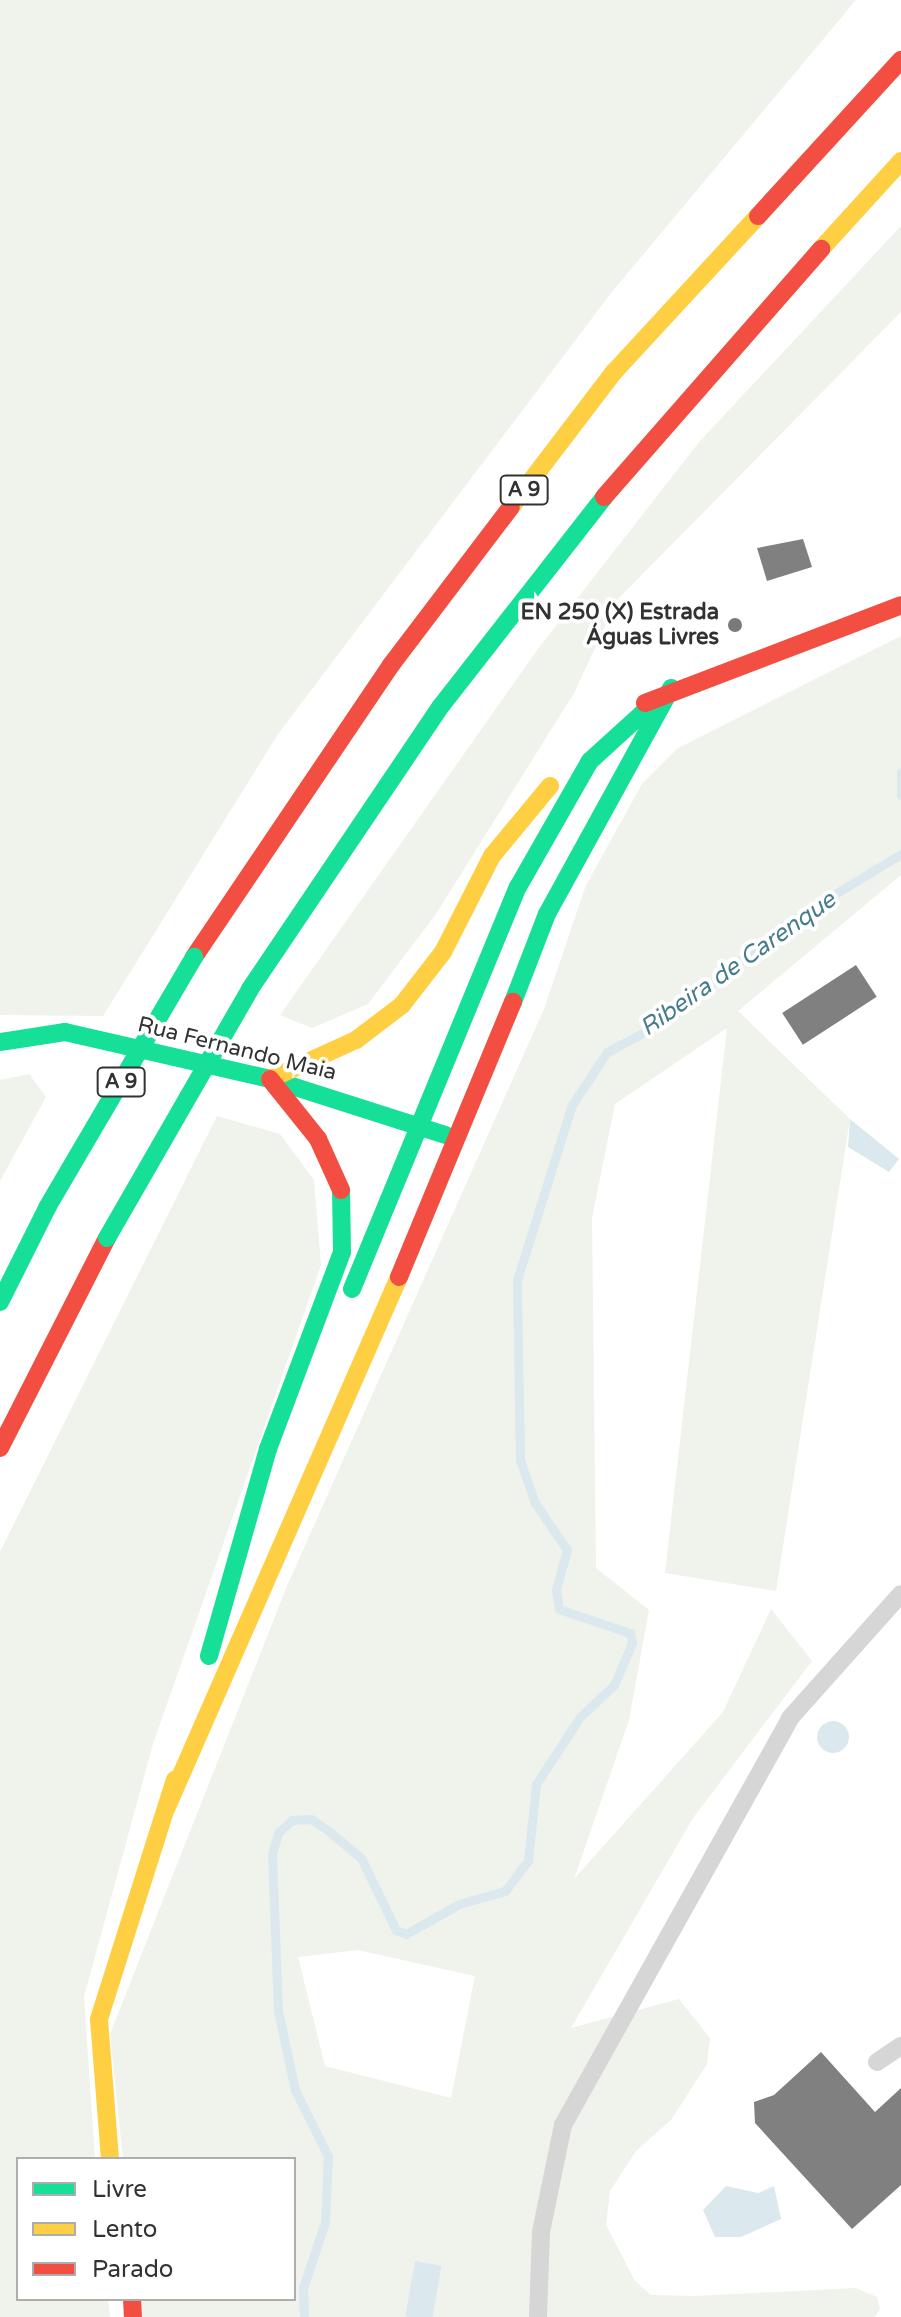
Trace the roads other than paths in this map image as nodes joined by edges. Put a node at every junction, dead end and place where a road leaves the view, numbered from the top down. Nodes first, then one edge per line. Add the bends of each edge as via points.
1 (901, 60) edge
2 (901, 161) edge
3 (901, 605) edge
4 (671, 688) junction
5 (0, 1042) edge
6 (270, 1079) junction
7 (419, 1125) junction
8 (459, 1140) junction
9 (0, 1302) edge
10 (0, 1448) edge
11 (901, 1594) edge
12 (218, 1622) junction
13 (167, 1807) junction
14 (901, 2046) edge
15 (877, 2062) dead end
16 (110, 2157) edge
17 (538, 2317) edge

1 - 9 main road, A 9, bridge via 614,372 391,665 194,957 48,1206
2 - 10 main road, bridge via 666,418 441,706 250,989 107,1238
3 - 4 main road
4 - 6 main road via 594,733 492,856 443,952 402,1005 356,1040
4 - 7 main road via 590,761 559,807
4 - 8 main road via 547,914
5 - 6 main road, Rua Fernando Maia via 65,1032
6 - 7 main road, Rua Fernando Maia
6 - 12 main road via 318,1139 346,1200 342,1252 268,1449
7 - 8 main road, Rua Fernando Maia
7 - 12 main road
8 - 13 main road
11 - 17 lane via 790,1718 563,2125 541,2232
12 - 13 main road
13 - 16 main road via 99,2019
14 - 15 lane

